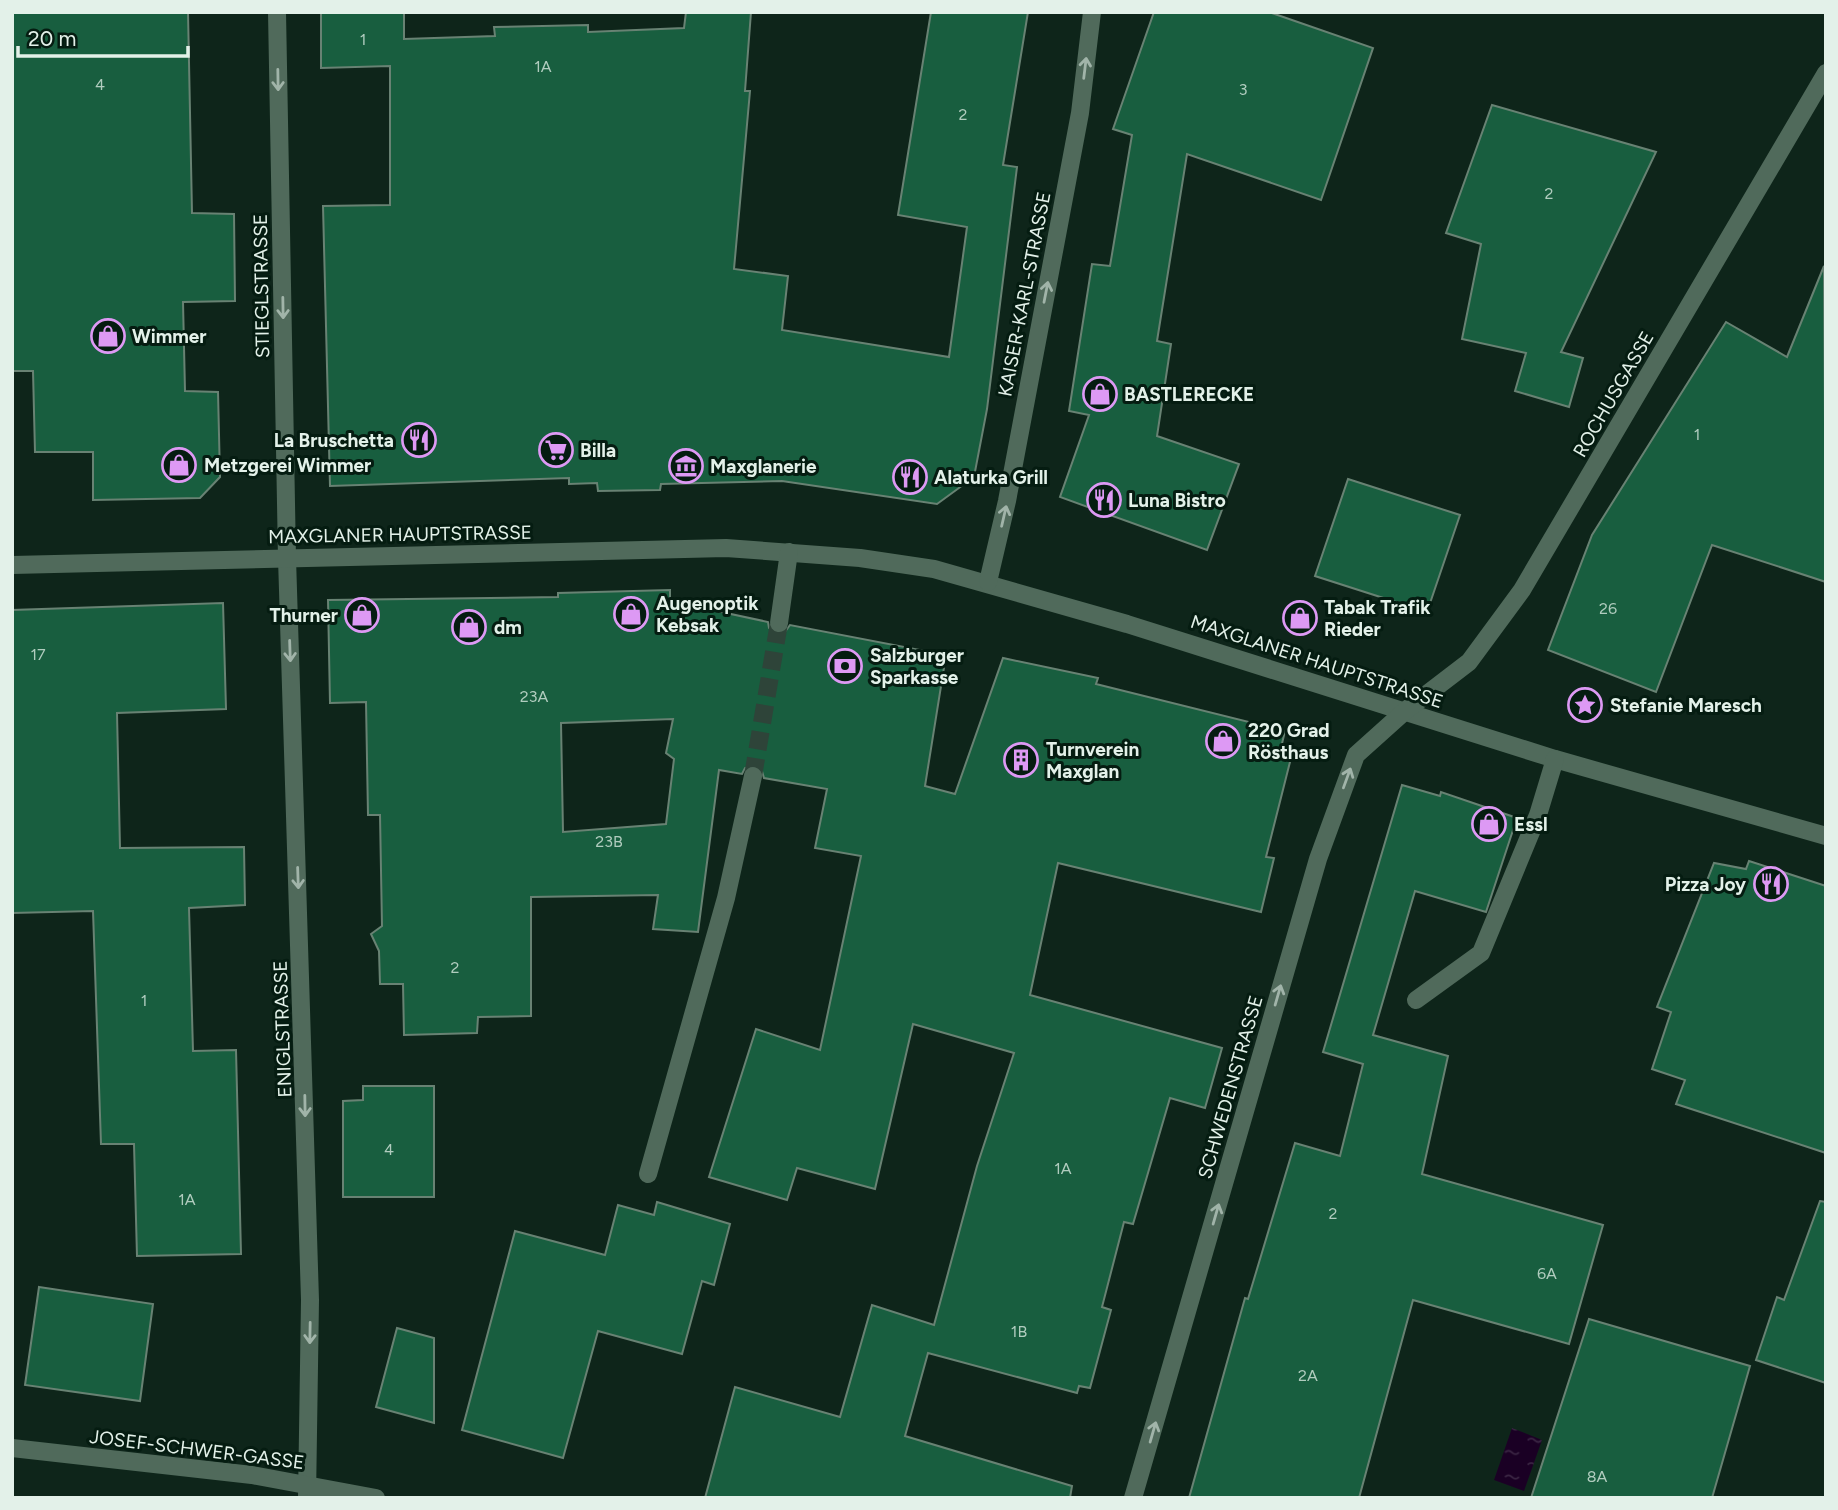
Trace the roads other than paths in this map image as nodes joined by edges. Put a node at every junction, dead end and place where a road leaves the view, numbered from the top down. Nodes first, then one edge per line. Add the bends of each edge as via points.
1 (277, 12) edge
2 (1092, 12) edge
3 (1826, 73) edge
4 (789, 552) junction
5 (287, 558) junction
6 (12, 565) edge
7 (988, 582) junction
8 (779, 624) tunnel mouth
9 (1405, 711) junction
10 (1555, 759) junction
11 (753, 776) tunnel mouth
12 (1826, 836) edge
13 (1416, 1000) dead end
14 (648, 1174) dead end
15 (12, 1448) edge
16 (307, 1490) edge
17 (376, 1498) edge
18 (1133, 1498) edge

1 -> 5 street, STIEGLSTRASSE
7 -> 2 street, KAISER-KARL-STRASSE via 1080,113
3 - 9 street, ROCHUSGASSE via 1522,590 1469,662
4 - 5 street, MAXGLANER HAUPTSTRASSE via 726,548
4 - 7 street, MAXGLANER HAUPTSTRASSE via 934,569
4 - 8 street
5 - 6 street, MAXGLANER HAUPTSTRASSE
5 -> 16 street, ENIGLSTRASSE via 310,1300
7 - 9 street, MAXGLANER HAUPTSTRASSE
9 - 10 street, MAXGLANER HAUPTSTRASSE
18 -> 9 street, SCHWEDENSTRASSE via 1318,859 1356,754
10 - 12 street, MAXGLANER HAUPTSTRASSE
10 - 13 street via 1538,815 1481,953
11 - 14 street via 726,898
15 - 16 street, JOSEF-SCHWER-GASSE
16 - 17 street, JOSEF-SCHWER-GASSE

